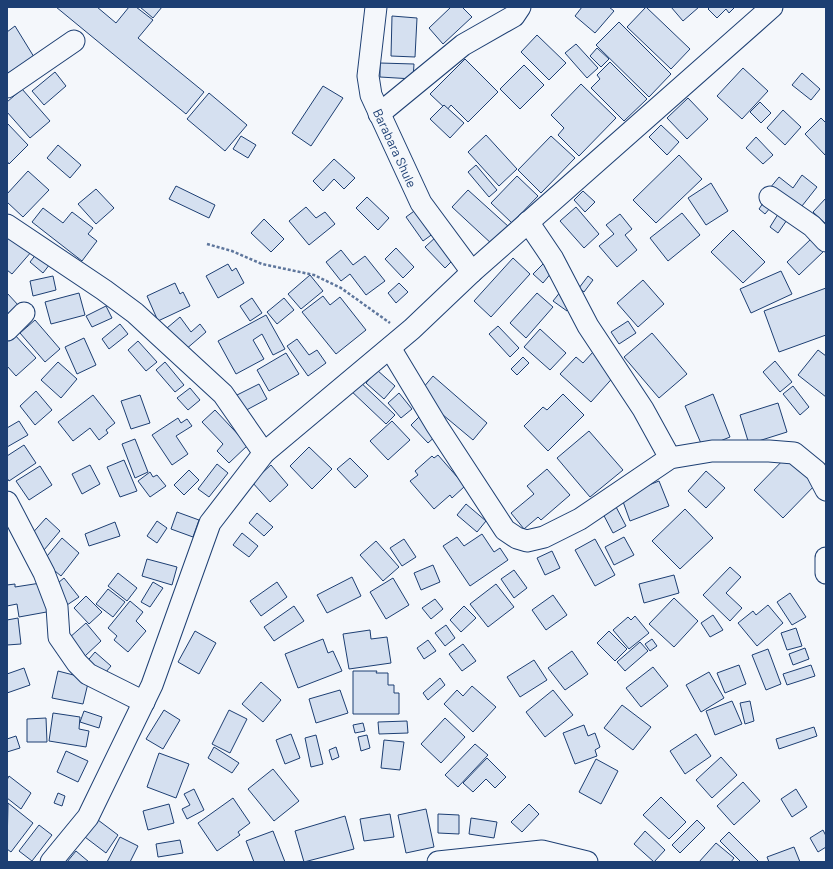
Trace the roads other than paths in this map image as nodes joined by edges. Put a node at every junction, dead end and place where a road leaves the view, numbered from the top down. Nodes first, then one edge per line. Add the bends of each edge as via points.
1 (376, 7) edge
2 (520, 7) edge
3 (772, 7) edge
4 (74, 41) dead end
5 (7, 87) edge
6 (379, 114) junction
7 (770, 197) dead end
8 (528, 222) junction
9 (7, 225) edge
10 (826, 241) edge
11 (472, 272) junction
12 (24, 313) dead end
13 (7, 330) edge
14 (397, 341) junction
15 (264, 453) junction
16 (670, 458) junction
17 (826, 490) edge
18 (7, 502) edge
19 (826, 558) edge
20 (826, 573) edge
21 (144, 702) junction
22 (50, 862) edge
23 (438, 862) edge
24 (587, 862) edge

1 - 6 street, Barabara Shule via 368,76 371,95
2 - 6 street via 514,16 463,45
3 - 8 street
4 - 5 street
6 - 11 street, Barabara Shule via 421,202
7 - 10 street via 812,226
8 - 11 street
8 - 16 street via 553,259 588,326 643,409
9 - 15 street via 135,313 223,394
11 - 14 street
12 - 13 street
14 - 15 street
14 - 16 street via 437,426 505,530 516,538 527,541 544,537 580,519
15 - 21 street via 210,523
16 - 17 street via 712,451 794,453 816,471
18 - 21 street via 44,573 57,607 59,637 88,674
19 - 20 street
21 - 22 street via 88,817
23 - 24 street via 542,851

